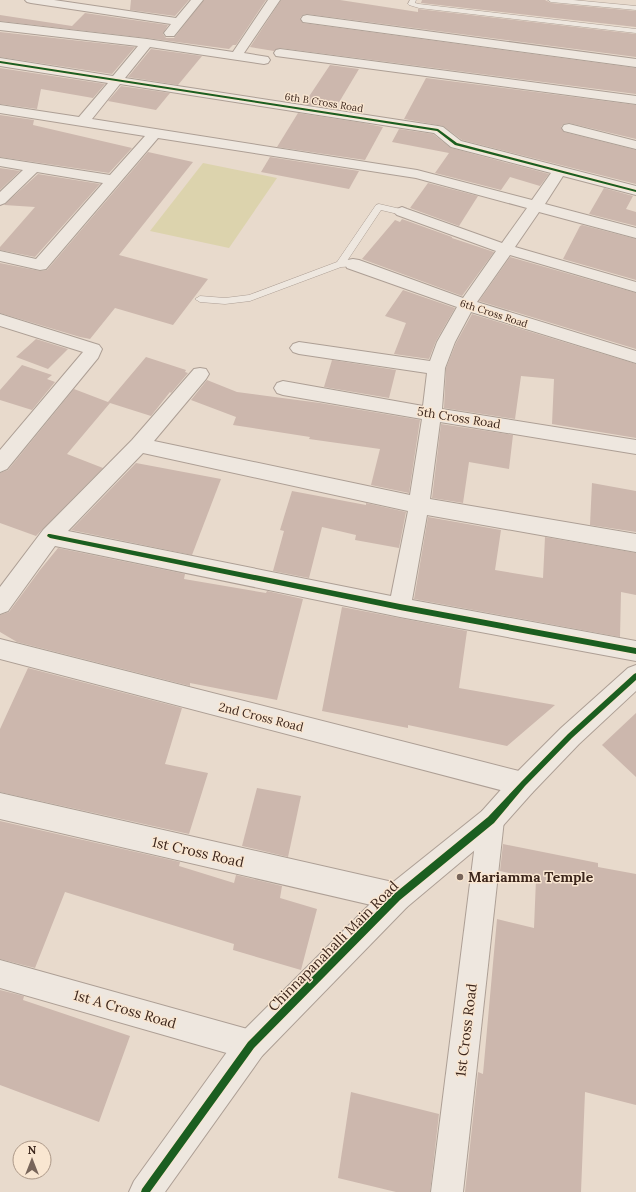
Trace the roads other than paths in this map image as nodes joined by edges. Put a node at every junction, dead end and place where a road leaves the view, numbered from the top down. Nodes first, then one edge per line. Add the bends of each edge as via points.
1 (31, 0) edge
2 (197, 0) edge
3 (274, 0) edge
4 (413, 0) edge
5 (551, 0) edge
6 (74, 3) edge
7 (636, 8) edge
8 (307, 19) dead end
9 (179, 22) junction
10 (0, 26) edge
11 (636, 31) edge
12 (147, 44) junction
13 (161, 45) junction
14 (280, 53) dead end
15 (236, 56) junction
16 (264, 60) dead end
17 (0, 62) edge
18 (636, 63) edge
19 (118, 79) junction
20 (636, 100) edge
21 (0, 109) edge
22 (83, 121) junction
23 (570, 128) dead end
24 (154, 134) junction
25 (636, 145) edge
26 (0, 162) edge
27 (34, 167) junction
28 (560, 171) junction
29 (113, 180) junction
30 (636, 191) edge
31 (0, 200) edge
32 (535, 206) junction
33 (402, 212) joint
34 (636, 234) edge
35 (506, 249) junction
36 (0, 256) edge
37 (346, 264) junction
38 (636, 287) edge
39 (200, 299) dead end
40 (467, 305) junction
41 (0, 320) edge
42 (299, 348) dead end
43 (636, 357) edge
44 (436, 368) junction
45 (200, 374) dead end
46 (283, 388) dead end
47 (432, 414) junction
48 (139, 445) junction
49 (636, 447) edge
50 (0, 464) edge
51 (419, 505) junction
52 (50, 536) junction
53 (636, 543) edge
54 (0, 604) edge
55 (400, 607) junction
56 (0, 649) edge
57 (636, 651) edge
58 (636, 676) edge
59 (523, 784) junction
60 (0, 806) edge
61 (491, 820) junction
62 (397, 897) junction
63 (0, 974) edge
64 (251, 1045) junction
65 (145, 1192) edge
66 (446, 1192) edge

1 - 6 street
2 - 9 street
3 - 15 street
4 - 11 lane via 411,4 419,6
5 - 7 lane
6 - 9 street
8 - 18 street
9 - 13 street
10 - 12 street
12 - 13 street
12 - 19 street
13 - 15 street
14 - 20 street
15 - 16 street
17 - 19 street, 6th B Cross Road
19 - 22 street
19 - 28 street, 6th B Cross Road via 438,130 456,144
21 - 22 street
22 - 24 street
23 - 25 street
24 - 29 street
24 - 32 street via 418,174
26 - 27 street
27 - 29 street
27 - 31 street
28 - 30 street, 6th B Cross Road
28 - 32 street
29 - 36 street via 40,265
32 - 34 street
32 - 35 street
33 - 35 street
33 - 37 lane via 379,207
35 - 38 street
35 - 40 street
37 - 39 lane via 250,298 225,301
37 - 40 street, 6th Cross Road
40 - 43 street, 6th Cross Road
40 - 44 street via 446,342
41 - 50 street via 93,349 92,354
42 - 44 street
44 - 47 street
45 - 48 street
46 - 47 street, 5th Cross Road
47 - 49 street, 5th Cross Road
47 - 51 street
48 - 51 street
48 - 52 street
51 - 53 street
51 - 55 street
52 - 54 street
52 - 55 street
55 - 57 street
56 - 59 street, 2nd Cross Road
58 - 59 street, Chinnapanahalli Main Road via 570,736
59 - 61 street, Chinnapanahalli Main Road
60 - 62 street, 1st Cross Road
61 - 62 street, Chinnapanahalli Main Road
61 - 66 street, 1st Cross Road
62 - 64 street, Chinnapanahalli Main Road
63 - 64 street, 1st A Cross Road
64 - 65 street, Chinnapanahalli Main Road

